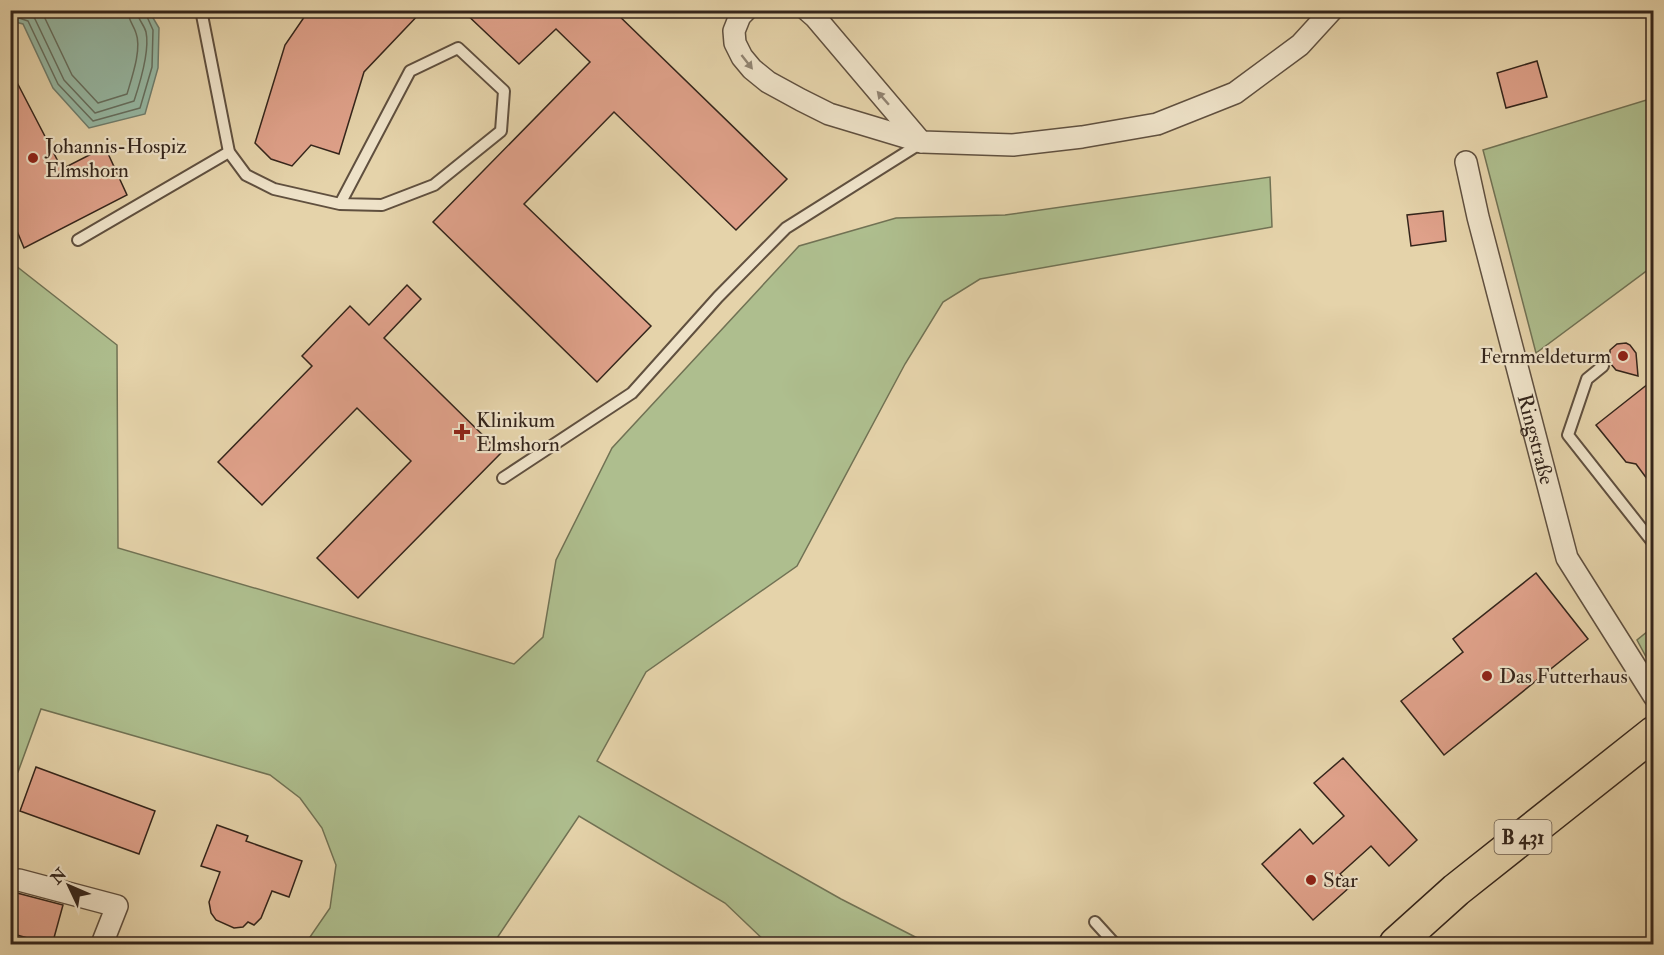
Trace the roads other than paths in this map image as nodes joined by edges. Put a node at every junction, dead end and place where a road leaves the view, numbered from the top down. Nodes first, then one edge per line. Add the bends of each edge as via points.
1 (201, 10) edge
2 (746, 10) edge
3 (807, 10) edge
4 (1332, 10) edge
5 (922, 142) junction
6 (229, 152) junction
7 (1466, 162) dead end
8 (340, 204) junction
9 (78, 240) dead end
10 (1603, 366) dead end
11 (503, 478) dead end
12 (1653, 544) edge
13 (1653, 696) edge
14 (1653, 733) edge
15 (19, 880) dead end
16 (1095, 922) dead end
17 (102, 945) edge
18 (1115, 945) edge
19 (1396, 945) edge

1 - 6 lane
2 -> 5 street via 734,31 735,43 752,69 768,82 829,114
5 -> 3 street
4 - 5 street via 1300,45 1235,93 1157,124 1012,145
5 - 11 lane via 786,228 632,393
6 - 8 lane via 246,175 274,189
6 - 9 lane
7 - 13 street, Ringstraße via 1567,558
8 - 8 lane via 382,206 434,185 501,131 504,91 458,48 410,71
10 - 12 lane via 1587,379 1568,435
14 - 19 main road, B 431 via 1456,890
15 - 17 street via 117,906
16 - 18 lane

